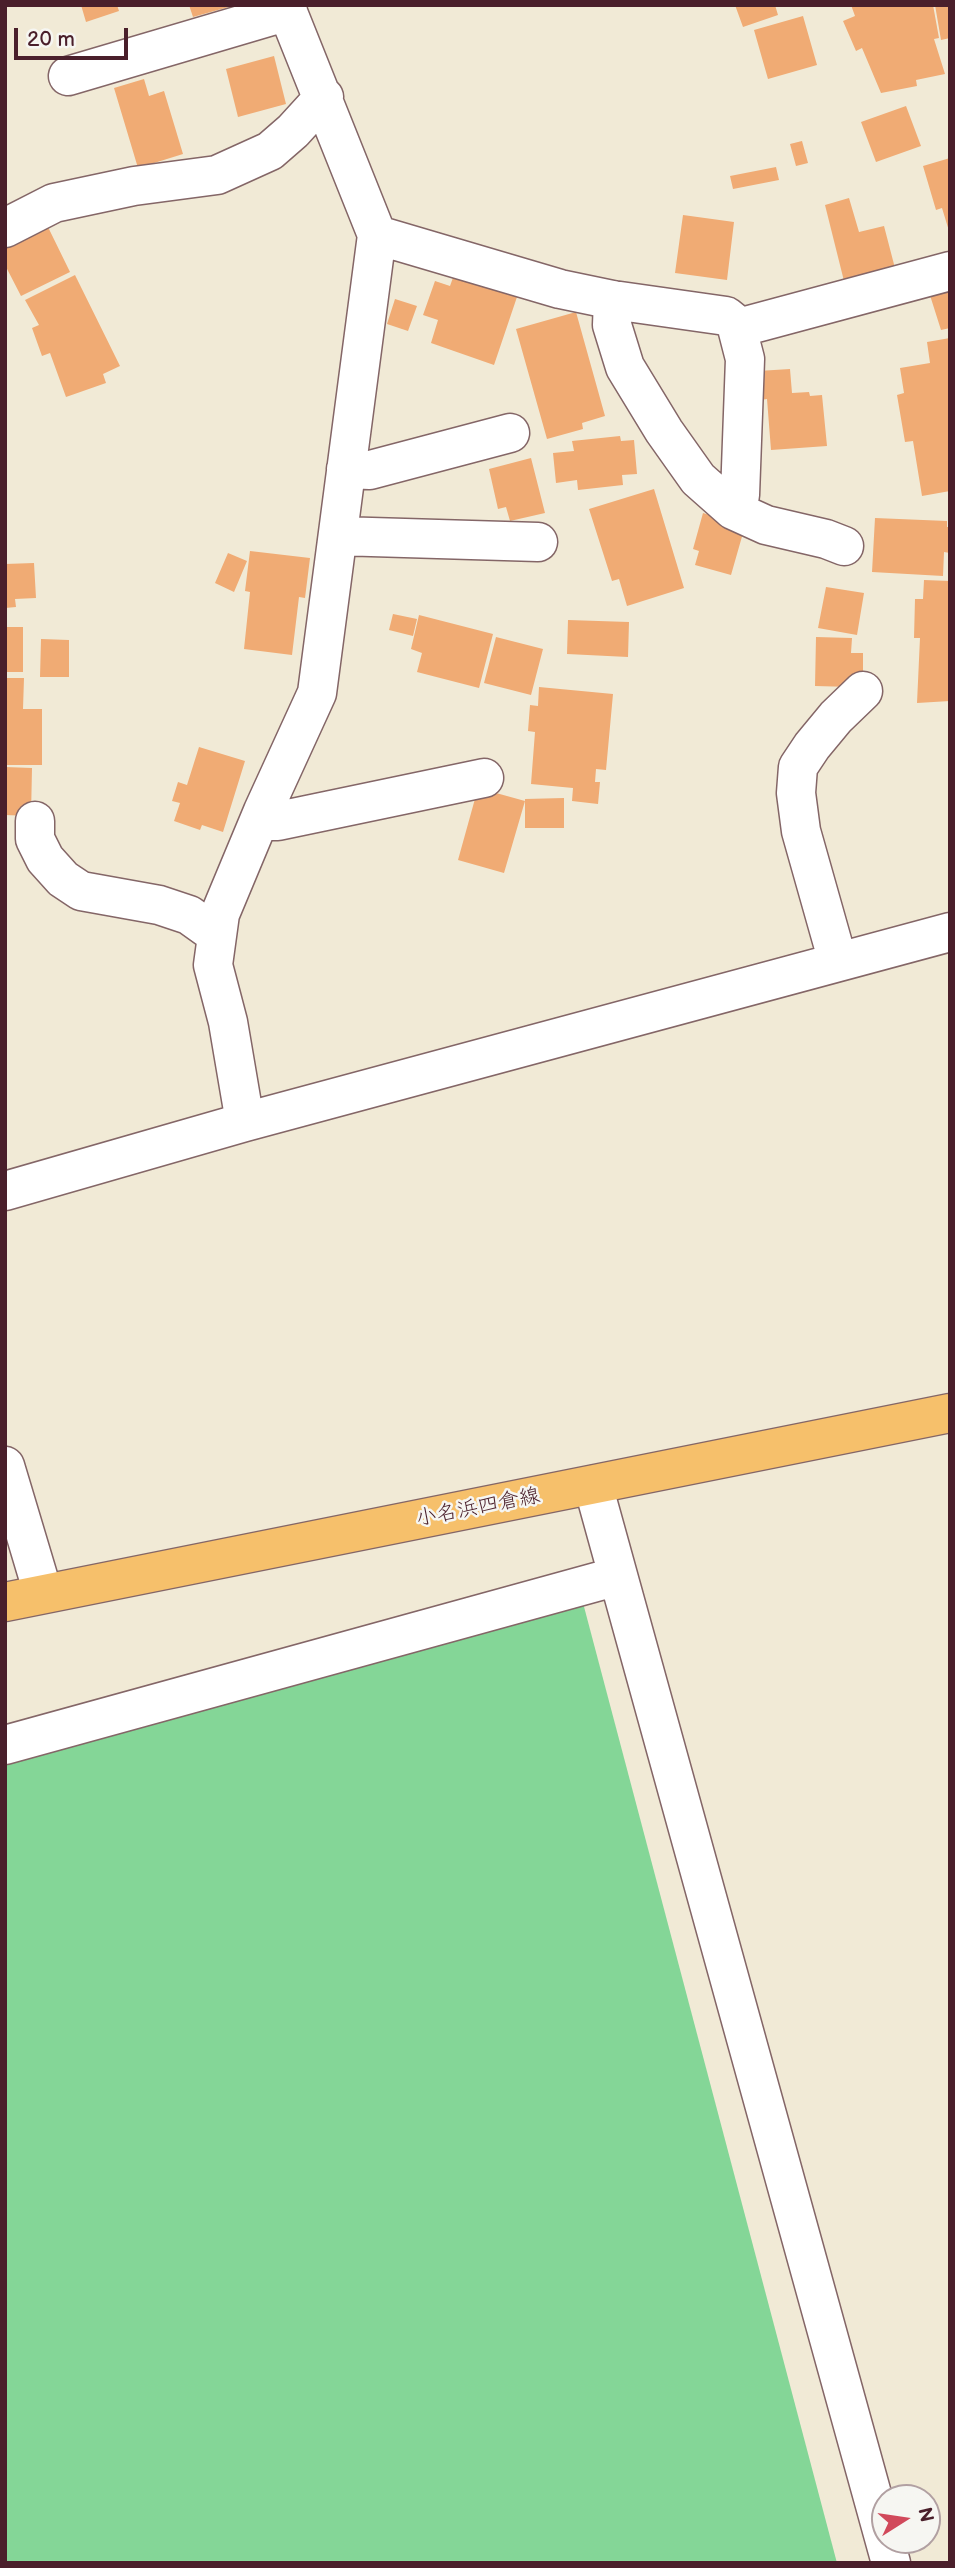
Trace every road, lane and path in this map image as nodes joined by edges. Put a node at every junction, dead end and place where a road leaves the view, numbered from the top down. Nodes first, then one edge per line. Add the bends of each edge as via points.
1 (287, 8) edge
2 (68, 76) dead end
3 (324, 97) junction
4 (5, 228) edge
5 (377, 235) junction
6 (950, 271) edge
7 (613, 300) junction
8 (738, 328) junction
9 (510, 433) dead end
10 (346, 469) junction
11 (733, 510) junction
12 (338, 536) junction
13 (538, 542) dead end
14 (844, 546) dead end
15 (863, 691) dead end
16 (484, 778) dead end
17 (35, 821) dead end
18 (259, 821) junction
19 (950, 932) edge
20 (217, 935) junction
21 (838, 962) junction
22 (245, 1122) junction
23 (5, 1191) edge
24 (950, 1413) edge
25 (5, 1466) edge
26 (593, 1485) junction
27 (618, 1576) junction
28 (43, 1593) junction
29 (5, 1602) edge
30 (5, 1745) edge
31 (891, 2563) edge

1 - 2 street
1 - 3 street
3 - 4 street via 270,151 217,175 54,203
3 - 5 street
5 - 7 street
5 - 10 street
6 - 8 street
7 - 8 street via 726,317
7 - 11 street via 612,325 625,368 698,479
8 - 11 street via 746,359 740,495
9 - 10 street via 370,470
10 - 12 street
11 - 14 street via 766,525
12 - 13 street
12 - 18 street via 317,693
15 - 21 street via 836,717 798,767 801,831
16 - 18 street via 278,821
17 - 20 street via 36,839 45,859 81,891 159,905 189,915
18 - 20 street via 220,914
19 - 21 street
20 - 22 street via 213,965
21 - 22 street
22 - 23 street
24 - 26 main road, 小名浜四倉線
25 - 28 street
26 - 27 street
26 - 28 main road, 小名浜四倉線
27 - 30 street
27 - 31 street
28 - 29 main road, 小名浜四倉線

